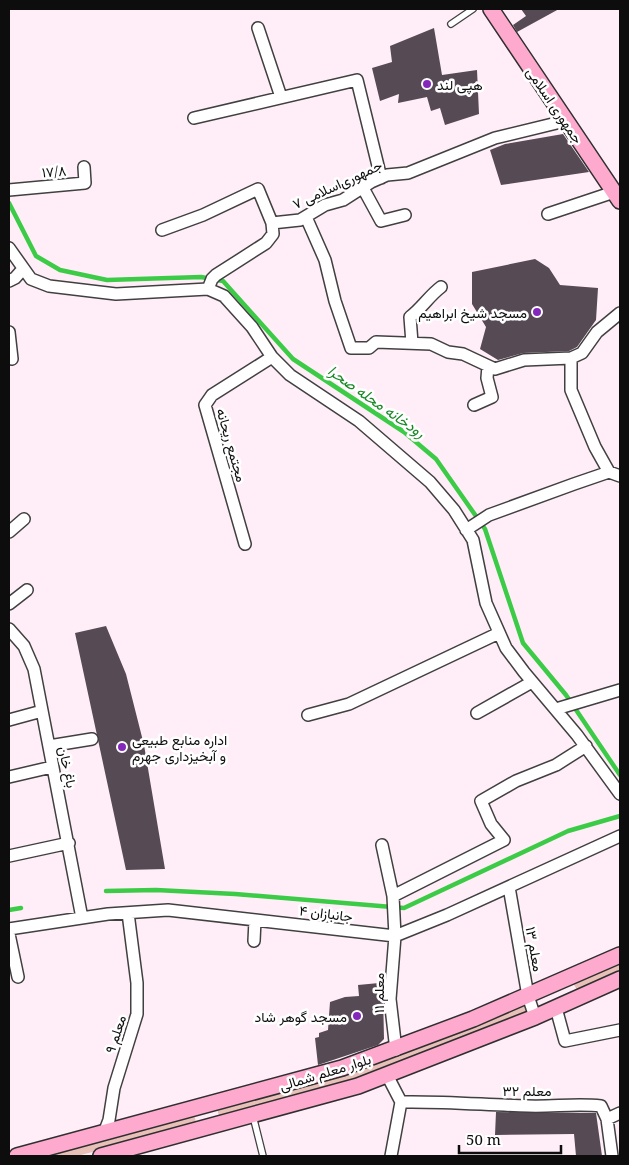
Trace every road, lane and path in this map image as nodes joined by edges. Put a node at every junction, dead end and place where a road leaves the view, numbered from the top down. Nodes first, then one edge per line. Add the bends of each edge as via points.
1 (473, 9) edge
2 (491, 9) edge
3 (451, 24) dead end
4 (258, 28) dead end
5 (281, 97) junction
6 (194, 118) dead end
7 (565, 122) junction
8 (84, 166) dead end
9 (381, 178) junction
10 (363, 188) junction
11 (9, 190) edge
12 (617, 196) edge
13 (548, 214) dead end
14 (404, 215) dead end
15 (306, 217) junction
16 (272, 223) junction
17 (162, 230) dead end
18 (9, 248) edge
19 (23, 269) junction
20 (9, 281) edge
21 (212, 281) junction
22 (441, 286) dead end
23 (620, 312) edge
24 (9, 332) edge
25 (412, 343) junction
26 (272, 356) junction
27 (571, 358) junction
28 (12, 359) dead end
29 (488, 366) junction
30 (474, 405) dead end
31 (615, 474) edge
32 (24, 520) dead end
33 (467, 530) junction
34 (9, 532) edge
35 (244, 544) dead end
36 (27, 590) dead end
37 (9, 604) edge
38 (9, 629) edge
39 (500, 634) junction
40 (532, 682) junction
41 (620, 690) edge
42 (557, 709) junction
43 (42, 711) junction
44 (477, 713) dead end
45 (308, 714) dead end
46 (9, 720) edge
47 (92, 739) dead end
48 (49, 746) junction
49 (586, 746) junction
50 (52, 767) junction
51 (9, 776) edge
52 (620, 794) edge
53 (620, 836) edge
54 (69, 844) junction
55 (382, 845) dead end
56 (9, 856) edge
57 (508, 886) junction
58 (393, 898) junction
59 (128, 913) junction
60 (82, 918) junction
61 (255, 920) junction
62 (9, 929) edge
63 (9, 934) edge
64 (395, 936) junction
65 (254, 941) dead end
66 (620, 955) edge
67 (18, 977) dead end
68 (620, 979) edge
69 (546, 988) junction
70 (528, 996) junction
71 (556, 1008) junction
72 (535, 1016) junction
73 (620, 1030) edge
74 (396, 1050) junction
75 (387, 1075) junction
76 (402, 1102) junction
77 (205, 1107) junction
78 (620, 1113) edge
79 (253, 1116) junction
80 (607, 1119) junction
81 (211, 1126) junction
82 (104, 1133) junction
83 (18, 1156) edge
84 (106, 1156) edge
85 (263, 1156) edge
86 (391, 1156) edge
87 (612, 1156) edge

1 - 3 lane
2 - 7 main road, جمهوری اسلامی
4 - 5 street
5 - 6 street
5 - 9 street via 357,80
7 - 9 street, جمهوری‌اسلامی ۷ via 495,138 408,173
7 - 12 main road, جمهوری اسلامی
8 - 11 street, ۱۷/۸ via 86,183
9 - 10 street, جمهوری‌اسلامی ۷
10 - 14 street via 382,221
10 - 15 street, جمهوری‌اسلامی ۷
12 - 13 street
15 - 16 street, جمهوری‌اسلامی ۷
15 - 25 street via 325,260 351,348 369,348 376,342
16 - 17 street via 258,189
16 - 21 street via 273,234 266,244
18 - 19 street
19 - 20 street
19 - 21 street via 31,279 49,286 116,294
21 - 26 street
22 - 25 street via 410,317
23 - 27 street via 597,332 582,353
24 - 28 street
25 - 29 street via 431,344
26 - 33 street via 290,375 359,421 430,482
26 - 35 street, مجتمع ریحانه via 212,395 205,405
27 - 29 street via 524,360 495,369
27 - 31 street via 571,390 595,447
29 - 30 street via 492,397
31 - 33 street via 489,514
32 - 34 street
33 - 39 street via 473,540 486,603
36 - 37 street
38 - 43 street, باغ خان via 24,646 34,669
39 - 40 street via 506,648
39 - 45 street via 349,704
40 - 42 street
40 - 44 street
41 - 42 street
42 - 49 street
43 - 46 street
43 - 48 street, باغ خان
47 - 48 street
48 - 50 street, باغ خان
49 - 52 street
49 - 58 street via 556,765 516,781 481,801 490,824 504,840
50 - 51 street
50 - 54 street, باغ خان
53 - 57 street, جانبازان ۴
54 - 56 street
54 - 60 street, باغ خان
55 - 58 street, معلم ۱۱
57 - 64 street, جانبازان ۴
57 - 70 street, معلم ۱۳
58 - 64 street, معلم ۱۱
59 - 60 street, جانبازان ۴
59 - 61 street, جانبازان ۴ via 168,910
59 - 82 street, معلم ۹ via 138,1014 114,1088
60 - 62 street, جانبازان ۴
61 - 64 street, جانبازان ۴
61 - 65 street
63 - 67 street
64 - 74 street, معلم ۱۱ via 390,999
66 - 69 main road, بلوار معلم شمالی
68 - 71 main road, بلوار معلم شمالی
69 - 70 main road, بلوار معلم شمالی
69 - 71 main road
70 - 72 street, معلم ۱۳
70 - 74 main road, بلوار معلم شمالی
71 - 72 main road, بلوار معلم شمالی
71 - 73 street via 565,1041
72 - 75 main road, بلوار معلم شمالی
74 - 77 main road, بلوار معلم شمالی
75 - 76 street
75 - 79 main road, بلوار معلم شمالی
76 - 80 street, معلم ۳۲ via 550,1107 578,1104 601,1106
76 - 86 street
77 - 81 main road
77 - 82 main road, بلوار معلم شمالی
78 - 80 street
79 - 81 main road, بلوار معلم شمالی
79 - 85 lane
80 - 87 street
81 - 84 main road, بلوار معلم شمالی
82 - 83 main road, بلوار معلم شمالی

